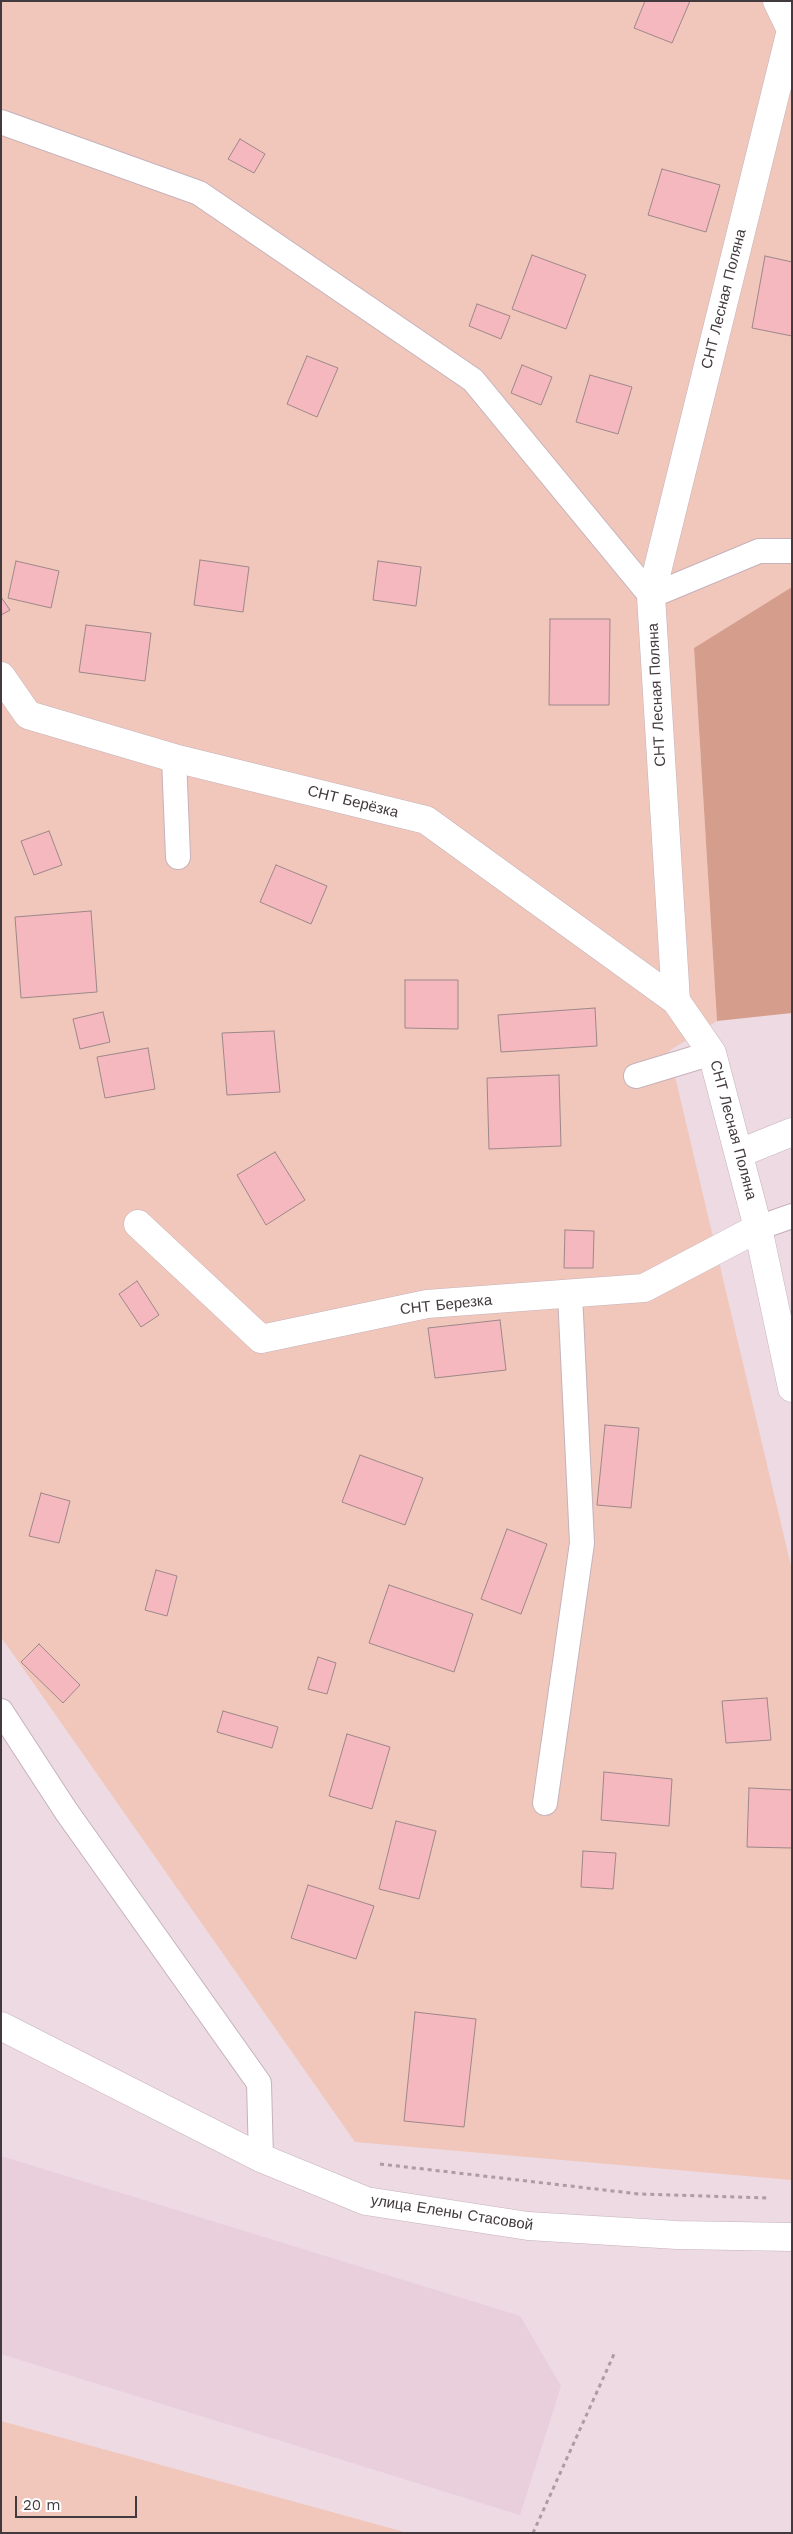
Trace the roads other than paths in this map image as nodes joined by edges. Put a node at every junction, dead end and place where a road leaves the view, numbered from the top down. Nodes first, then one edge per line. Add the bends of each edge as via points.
1 (777, 1) edge
2 (1, 122) edge
3 (792, 551) edge
4 (651, 596) junction
5 (1, 676) edge
6 (174, 758) junction
7 (178, 857) dead end
8 (676, 1001) junction
9 (712, 1053) junction
10 (636, 1076) dead end
11 (792, 1132) edge
12 (740, 1153) junction
13 (792, 1216) edge
14 (138, 1224) dead end
15 (758, 1228) junction
16 (570, 1294) junction
17 (792, 1388) edge
18 (1, 1711) edge
19 (545, 1803) dead end
20 (1, 2026) edge
21 (261, 2158) junction
22 (792, 2237) edge

1 - 4 street, СНТ Лесная Поляна via 791,30
2 - 4 lane via 199,193 473,380
3 - 4 lane via 759,551
4 - 8 street, СНТ Лесная Поляна
5 - 6 street, СНТ Берёзка via 28,715
6 - 7 lane
6 - 8 street, СНТ Берёзка via 426,820
8 - 9 street, СНТ Лесная Поляна
9 - 10 lane
9 - 12 street, СНТ Лесная Поляна
11 - 12 street
12 - 15 street, СНТ Лесная Поляна
13 - 15 lane
14 - 16 street, СНТ Березка via 261,1339 427,1304
15 - 16 street, СНТ Березка via 644,1288
15 - 17 street, СНТ Лесная Поляна
16 - 19 lane via 582,1543
18 - 21 lane via 71,1819 258,2083
20 - 21 street, улица Елены Стасовой
21 - 22 street, улица Елены Стасовой via 366,2201 528,2226

